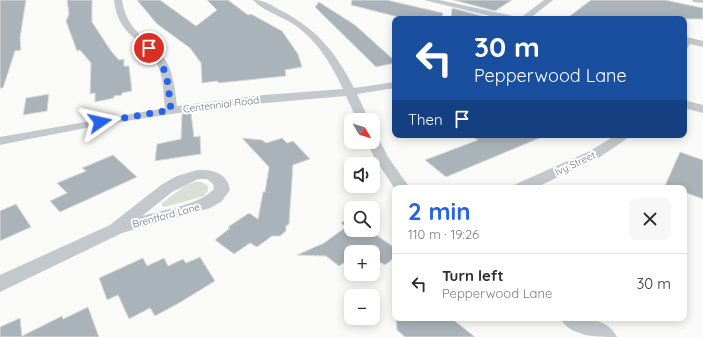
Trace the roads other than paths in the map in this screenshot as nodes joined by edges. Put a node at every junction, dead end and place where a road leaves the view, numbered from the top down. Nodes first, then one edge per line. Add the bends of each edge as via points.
1 (118, 0) edge
2 (257, 0) edge
3 (428, 0) edge
4 (549, 0) edge
5 (696, 0) edge
6 (703, 1) edge
7 (500, 16) edge
8 (527, 16) edge
9 (687, 43) edge
10 (703, 44) edge
11 (392, 85) edge
12 (350, 92) junction
13 (687, 105) edge
14 (703, 109) edge
15 (171, 110) junction
16 (360, 113) edge
17 (620, 138) edge
18 (0, 141) edge
19 (377, 149) edge
20 (400, 185) edge
21 (528, 185) edge
22 (116, 229) junction
23 (0, 284) edge
24 (577, 321) edge
25 (606, 337) edge

1 - 15 street via 119,12 126,27 160,60 167,73
2 - 12 street via 301,26 318,40 332,57
3 - 7 street
4 - 8 street
5 - 6 street
9 - 10 street
11 - 12 street, Centennial Road
12 - 15 street, Centennial Road via 259,99
12 - 16 street
13 - 14 street
15 - 18 street, Centennial Road
17 - 21 street, Ivy Street via 595,154
19 - 20 street
22 - 22 street, Brentford Lane via 204,204 215,198 222,190 220,182 202,174 184,177
22 - 23 street, Brentford Lane
24 - 25 street

